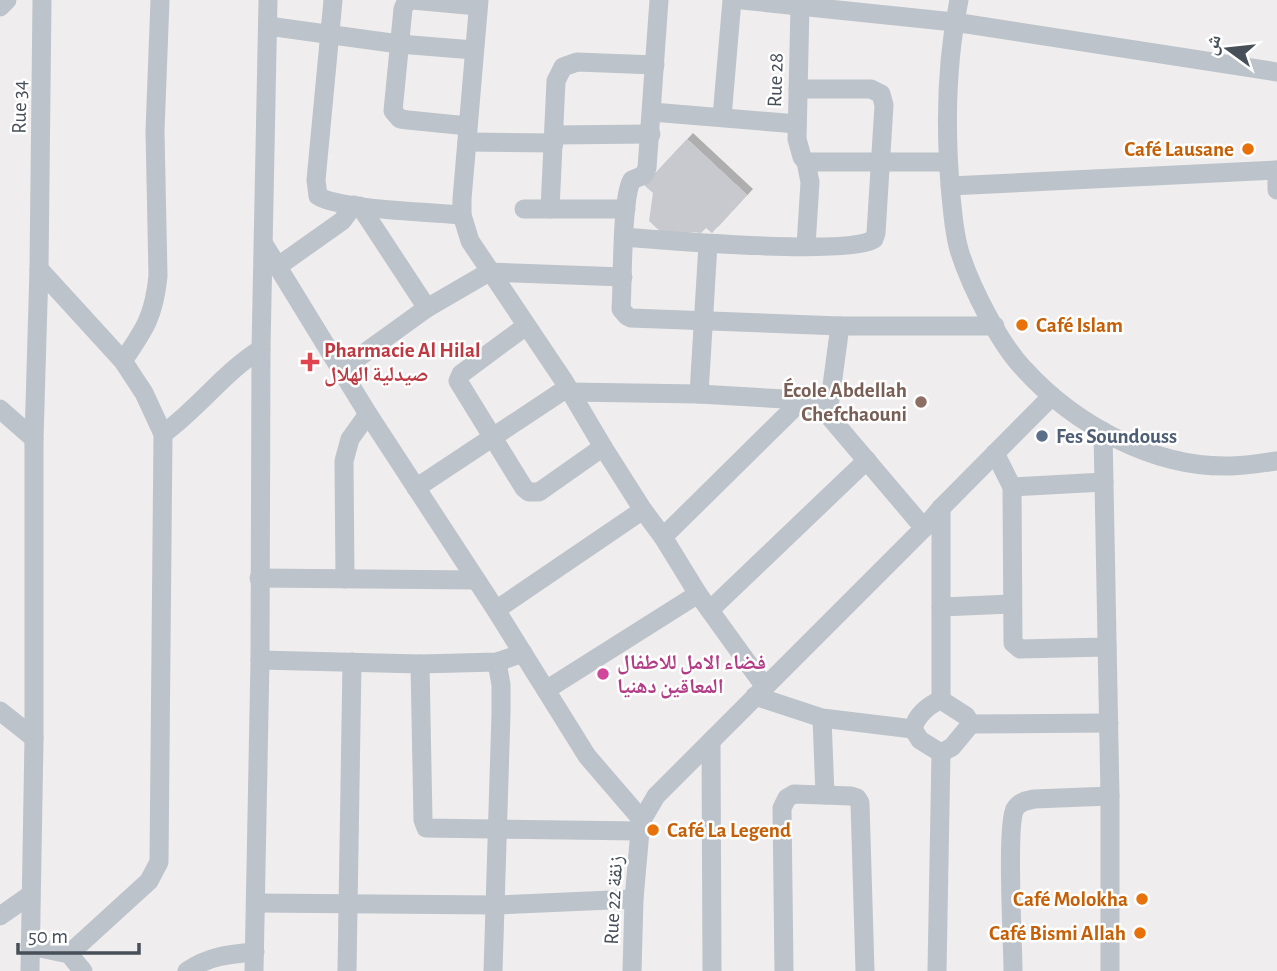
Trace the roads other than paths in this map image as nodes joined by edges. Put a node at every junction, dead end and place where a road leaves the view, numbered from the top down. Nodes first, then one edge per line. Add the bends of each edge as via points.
1 (7, 0) edge
2 (43, 0) edge
3 (160, 0) edge
4 (268, 0) edge
5 (333, 0) edge
6 (411, 0) edge
7 (659, 0) edge
8 (732, 0) edge
9 (742, 0) edge
10 (959, 0) edge
11 (479, 3) edge
12 (788, 3) edge
13 (0, 7) edge
14 (954, 22) junction
15 (268, 26) junction
16 (329, 35) junction
17 (399, 44) junction
18 (474, 50) junction
19 (655, 65) junction
20 (1277, 72) edge
21 (798, 89) junction
22 (652, 112) junction
23 (722, 117) junction
24 (797, 124) junction
25 (467, 134) junction
26 (651, 134) junction
27 (554, 139) junction
28 (804, 159) junction
29 (880, 162) junction
30 (947, 162) junction
31 (1277, 170) edge
32 (950, 186) junction
33 (1277, 190) edge
34 (357, 206) junction
35 (524, 209) dead end
36 (550, 209) junction
37 (626, 209) junction
38 (462, 215) junction
39 (624, 237) junction
40 (708, 244) junction
41 (264, 245) junction
42 (806, 246) junction
43 (277, 267) junction
44 (39, 269) junction
45 (489, 272) junction
46 (623, 277) junction
47 (428, 308) junction
48 (703, 321) junction
49 (526, 326) junction
50 (840, 326) junction
51 (995, 326) junction
52 (261, 349) junction
53 (123, 361) junction
54 (341, 370) junction
55 (568, 390) junction
56 (699, 394) junction
57 (1052, 396) junction
58 (802, 400) junction
59 (0, 409) edge
60 (368, 414) junction
61 (828, 415) junction
62 (1103, 431) junction
63 (163, 434) junction
64 (493, 437) junction
65 (34, 439) junction
66 (603, 447) junction
67 (995, 453) junction
68 (867, 460) junction
69 (1277, 461) edge
70 (1104, 482) junction
71 (1012, 487) junction
72 (416, 488) junction
73 (941, 508) junction
74 (643, 510) junction
75 (925, 528) junction
76 (663, 537) junction
77 (259, 578) junction
78 (345, 579) junction
79 (476, 580) junction
80 (698, 594) junction
81 (1011, 604) junction
82 (941, 607) junction
83 (495, 610) junction
84 (709, 610) junction
85 (1107, 648) junction
86 (523, 653) junction
87 (260, 660) junction
88 (352, 662) junction
89 (497, 662) junction
90 (420, 664) junction
91 (546, 690) junction
92 (760, 692) junction
93 (941, 700) junction
94 (0, 711) edge
95 (822, 718) junction
96 (1109, 723) junction
97 (971, 724) junction
98 (913, 729) junction
99 (34, 738) junction
100 (711, 741) junction
101 (941, 753) junction
102 (825, 795) junction
103 (1110, 796) junction
104 (641, 826) junction
105 (497, 830) junction
106 (30, 895) junction
107 (634, 899) junction
108 (256, 903) junction
109 (348, 904) junction
110 (496, 905) junction
111 (0, 916) edge
112 (30, 946) junction
113 (69, 954) junction
114 (254, 962) edge
115 (30, 971) edge
116 (83, 971) edge
117 (187, 971) edge
118 (347, 971) edge
119 (493, 971) edge
120 (632, 971) edge
121 (712, 971) edge
122 (784, 971) edge
123 (865, 971) edge
124 (937, 971) edge
125 (1013, 971) edge
126 (1110, 971) edge

1 - 13 street
2 - 44 street, Rue 34
3 - 53 street via 155,131 157,286 152,314
4 - 15 street
5 - 16 street
6 - 11 street
6 - 17 street via 404,5
7 - 19 street
8 - 23 street
9 - 12 street
10 - 14 street
11 - 18 street
12 - 14 street
12 - 21 street, Rue 28
14 - 20 street
14 - 30 street
15 - 16 street
15 - 41 street
16 - 17 street
16 - 34 street via 317,191 325,200
17 - 18 street
17 - 25 street via 396,116
18 - 25 street
19 - 22 street
19 - 27 street via 577,62 563,67 556,80
21 - 24 street, Rue 28
21 - 29 street via 871,89 881,94
22 - 23 street
22 - 26 street
23 - 24 street
24 - 28 street, Rue 28
25 - 27 street
25 - 38 street
26 - 27 street
26 - 37 street via 646,172 630,184
27 - 36 street
28 - 29 street
28 - 42 street, Rue 28 via 810,182
29 - 30 street
29 - 42 street via 874,239 863,244
30 - 32 street
31 - 32 street
31 - 33 street
32 - 51 street via 960,254
34 - 38 street
34 - 43 street
34 - 47 street
35 - 36 street
36 - 37 street
37 - 39 street
38 - 45 street via 470,241
39 - 40 street
39 - 46 street
40 - 42 street
40 - 48 street
41 - 43 street
41 - 52 street
43 - 54 street
44 - 53 street
44 - 65 street, Rue 34
45 - 46 street
45 - 47 street
45 - 49 street
46 - 48 street via 621,309 626,316
47 - 54 street
48 - 50 street
48 - 56 street
49 - 55 street
49 - 64 street via 459,377 458,383
50 - 51 street
50 - 61 street
51 - 57 street via 1011,353
52 - 63 street
52 - 77 street
53 - 63 street
54 - 60 street
55 - 56 street
55 - 64 street
55 - 66 street
56 - 58 street
57 - 62 street
57 - 67 street
58 - 61 street
58 - 76 street
59 - 65 street
60 - 72 street
60 - 78 street via 349,439 344,461
61 - 68 street
62 - 69 street via 1157,454 1198,463 1228,466
62 - 70 street
63 - 113 street via 159,862 149,881
64 - 66 street via 524,488 535,493
64 - 72 street
65 - 99 street, Rue 34
66 - 74 street
67 - 71 street
67 - 73 street
68 - 75 street
68 - 84 street
70 - 71 street
70 - 85 street
71 - 81 street
72 - 79 street
73 - 75 street
73 - 82 street
74 - 76 street
74 - 83 street
75 - 92 street
76 - 80 street
77 - 78 street
77 - 87 street
78 - 79 street
79 - 83 street
80 - 84 street
80 - 91 street
81 - 82 street
81 - 85 street via 1013,643 1020,649
82 - 93 street
83 - 86 street
84 - 92 street
85 - 96 street
86 - 89 street
86 - 91 street
87 - 88 street
87 - 108 street
88 - 90 street
88 - 109 street
89 - 90 street
89 - 105 street via 501,704
90 - 105 street via 424,825 429,829
91 - 104 street via 587,756
92 - 95 street
92 - 100 street
93 - 97 street
93 - 98 street via 927,708
94 - 99 street
95 - 98 street
95 - 102 street
96 - 97 street
96 - 103 street
97 - 101 street
98 - 101 street via 920,740
99 - 106 street, Rue 34
100 - 104 street via 656,796
100 - 121 street
101 - 124 street
102 - 122 street via 794,794 782,808
102 - 123 street via 851,796 859,803
103 - 125 street via 1034,799 1022,801 1015,810 1011,846
103 - 126 street
104 - 105 street
104 - 107 street, Rue 22 زنقة
105 - 110 street
106 - 111 street
106 - 112 street, Rue 34
107 - 110 street
107 - 120 street, Rue 22 زنقة
108 - 109 street
108 - 114 street
109 - 110 street
109 - 118 street
110 - 119 street
112 - 113 street
112 - 115 street, Rue 34
113 - 116 street
114 - 117 street via 228,954 204,960

